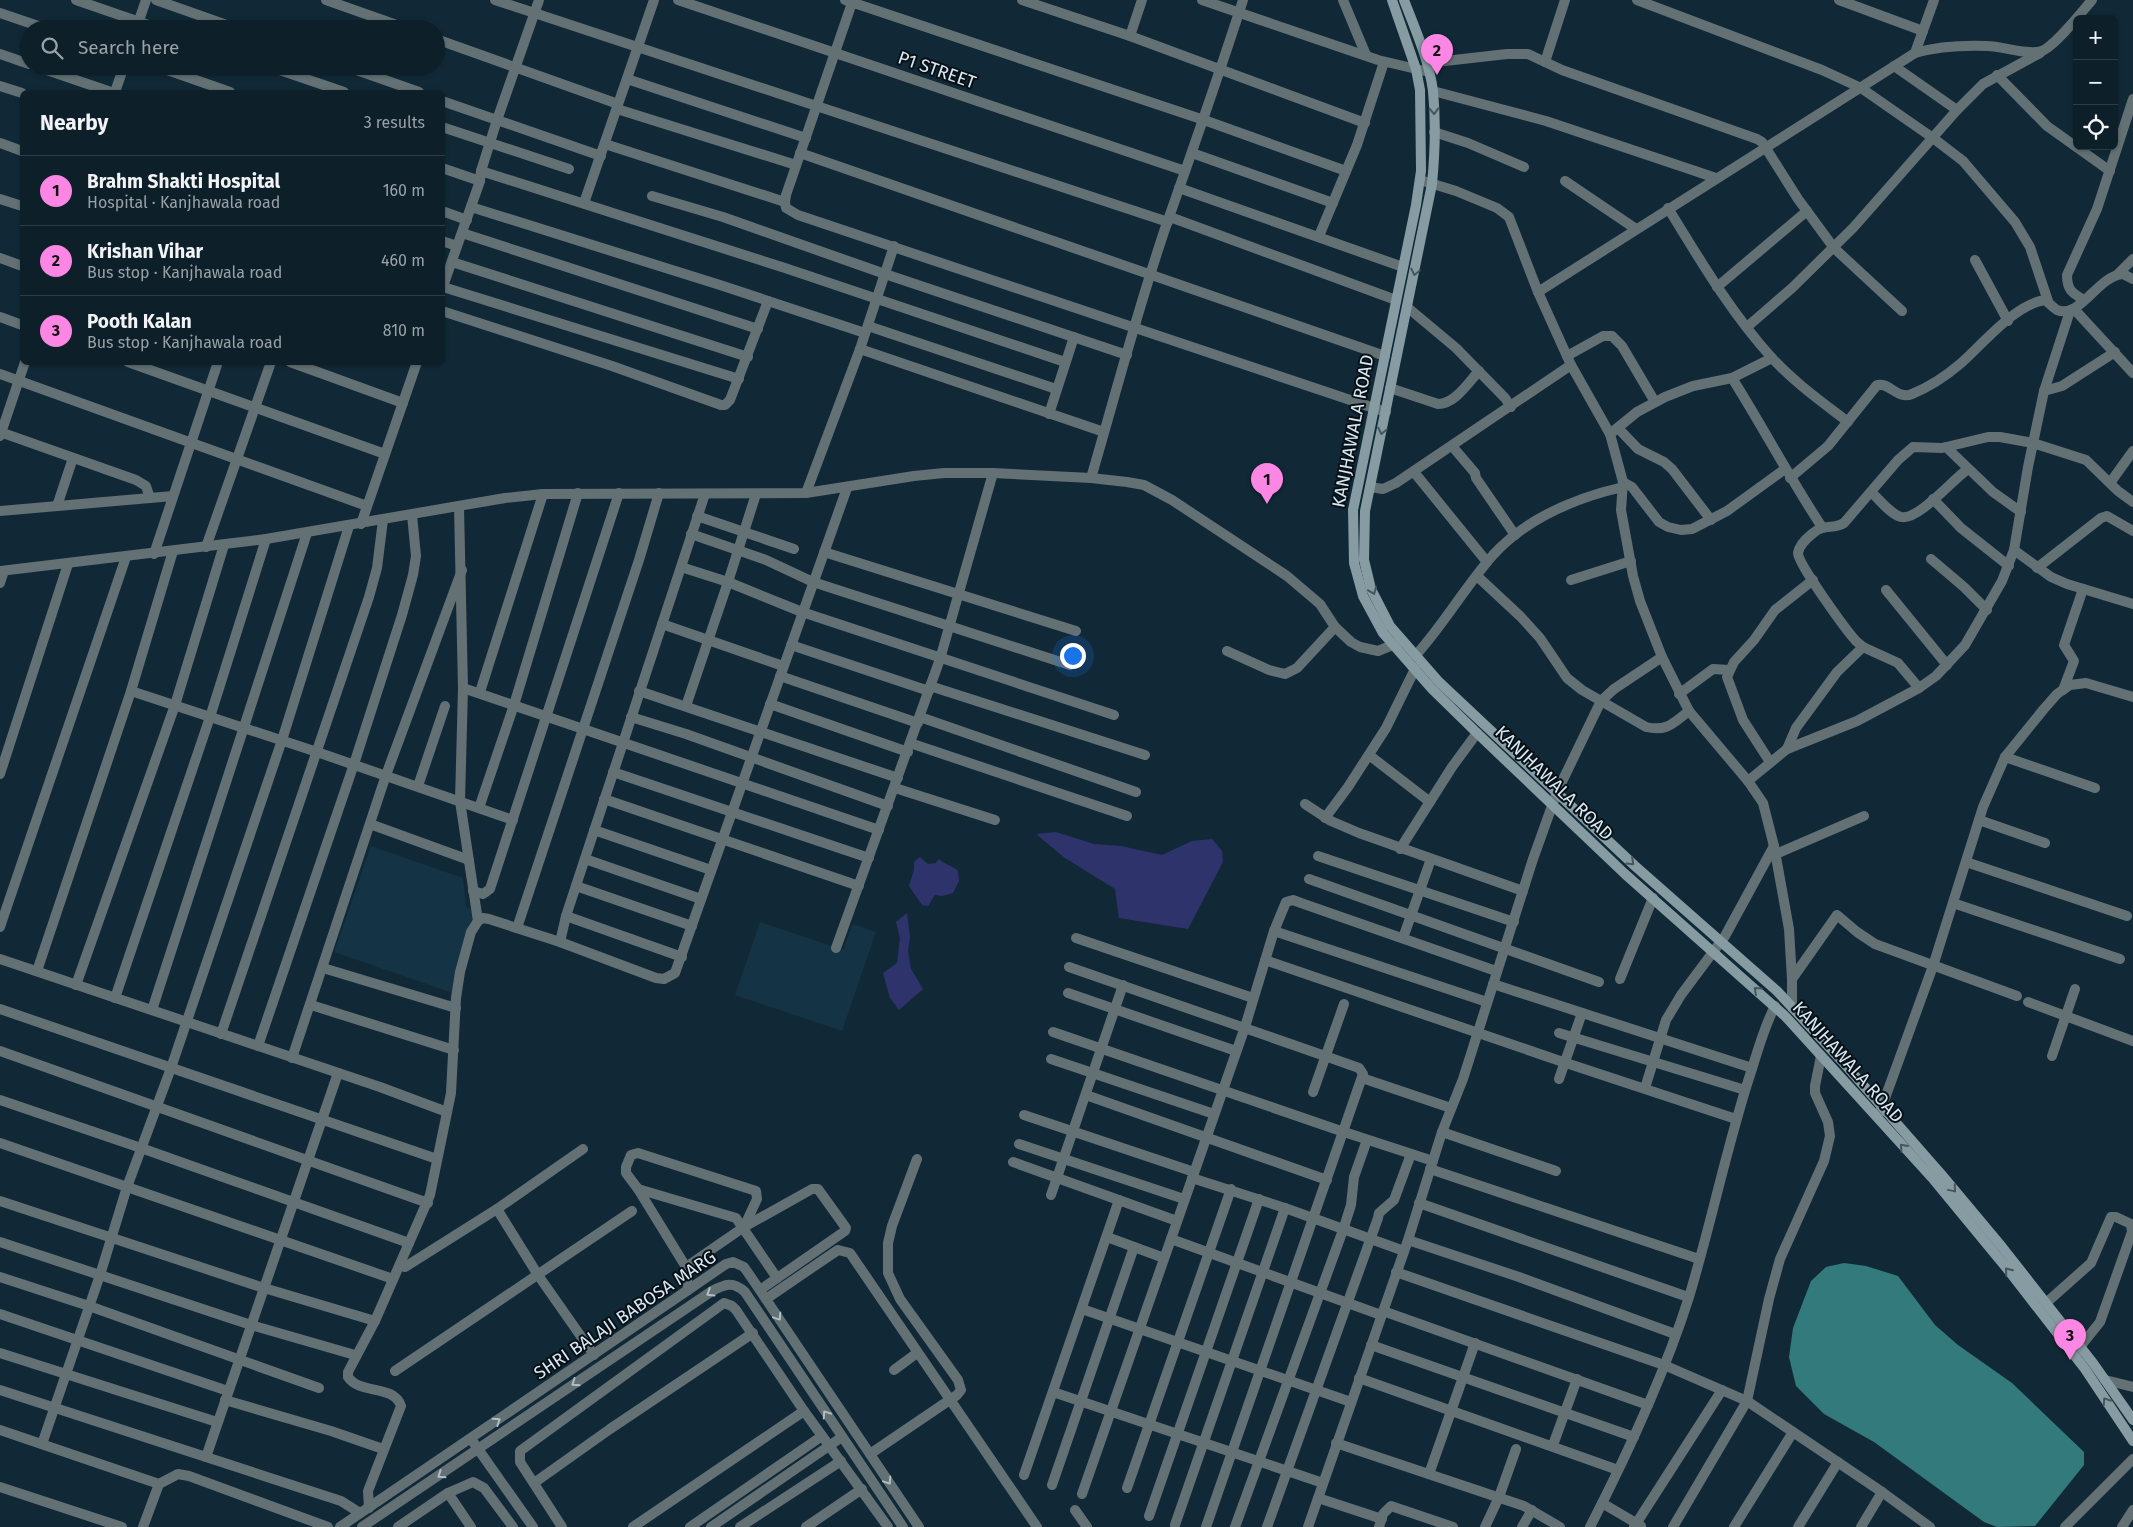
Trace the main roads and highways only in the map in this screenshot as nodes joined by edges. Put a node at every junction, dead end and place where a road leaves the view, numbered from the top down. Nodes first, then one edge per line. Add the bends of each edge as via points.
1 (1392, 0) edge
2 (1404, 0) edge
3 (1398, 643) junction
4 (2133, 1420) edge
5 (2133, 1441) edge

1 - 3 main road, KANJHAWALA ROAD via 1420,90 1421,171 1353,510 1354,563 1363,596 1383,633
2 -> 3 main road, KANJHAWALA ROAD via 1433,91 1432,184 1363,527 1364,560 1372,589
3 -> 4 main road, KANJHAWALA ROAD via 1416,655 1439,682 1635,866 1777,991 1941,1174 2080,1346
5 -> 3 main road, KANJHAWALA ROAD via 2085,1369 1934,1180 1775,1006 1653,898 1477,733 1432,689

